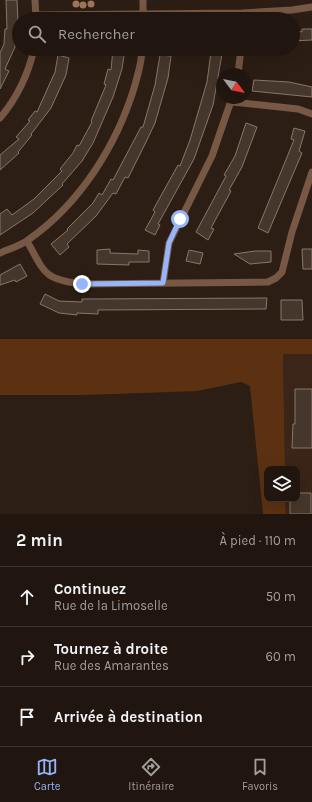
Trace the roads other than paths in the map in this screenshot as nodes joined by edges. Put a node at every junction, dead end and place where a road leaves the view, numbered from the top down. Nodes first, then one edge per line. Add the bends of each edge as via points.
1 (36, 0) edge
2 (143, 0) edge
3 (312, 7) edge
4 (36, 12) edge
5 (143, 12) edge
6 (275, 12) edge
7 (32, 56) edge
8 (142, 56) edge
9 (240, 56) edge
10 (239, 68) edge
11 (252, 103) edge
12 (231, 104) edge
13 (312, 114) edge
14 (0, 118) edge
15 (312, 172) edge
16 (27, 241) junction
17 (0, 253) edge
18 (163, 283) junction

1 - 4 street
2 - 5 street
3 - 6 street
7 - 14 street via 20,89
8 - 16 street via 128,108 85,185 59,214
9 - 10 street
11 - 13 street via 298,109
12 - 18 street via 212,156 169,243
15 - 18 street via 282,272 276,278 268,282
16 - 17 street
16 - 18 street via 43,269 50,277 62,282

